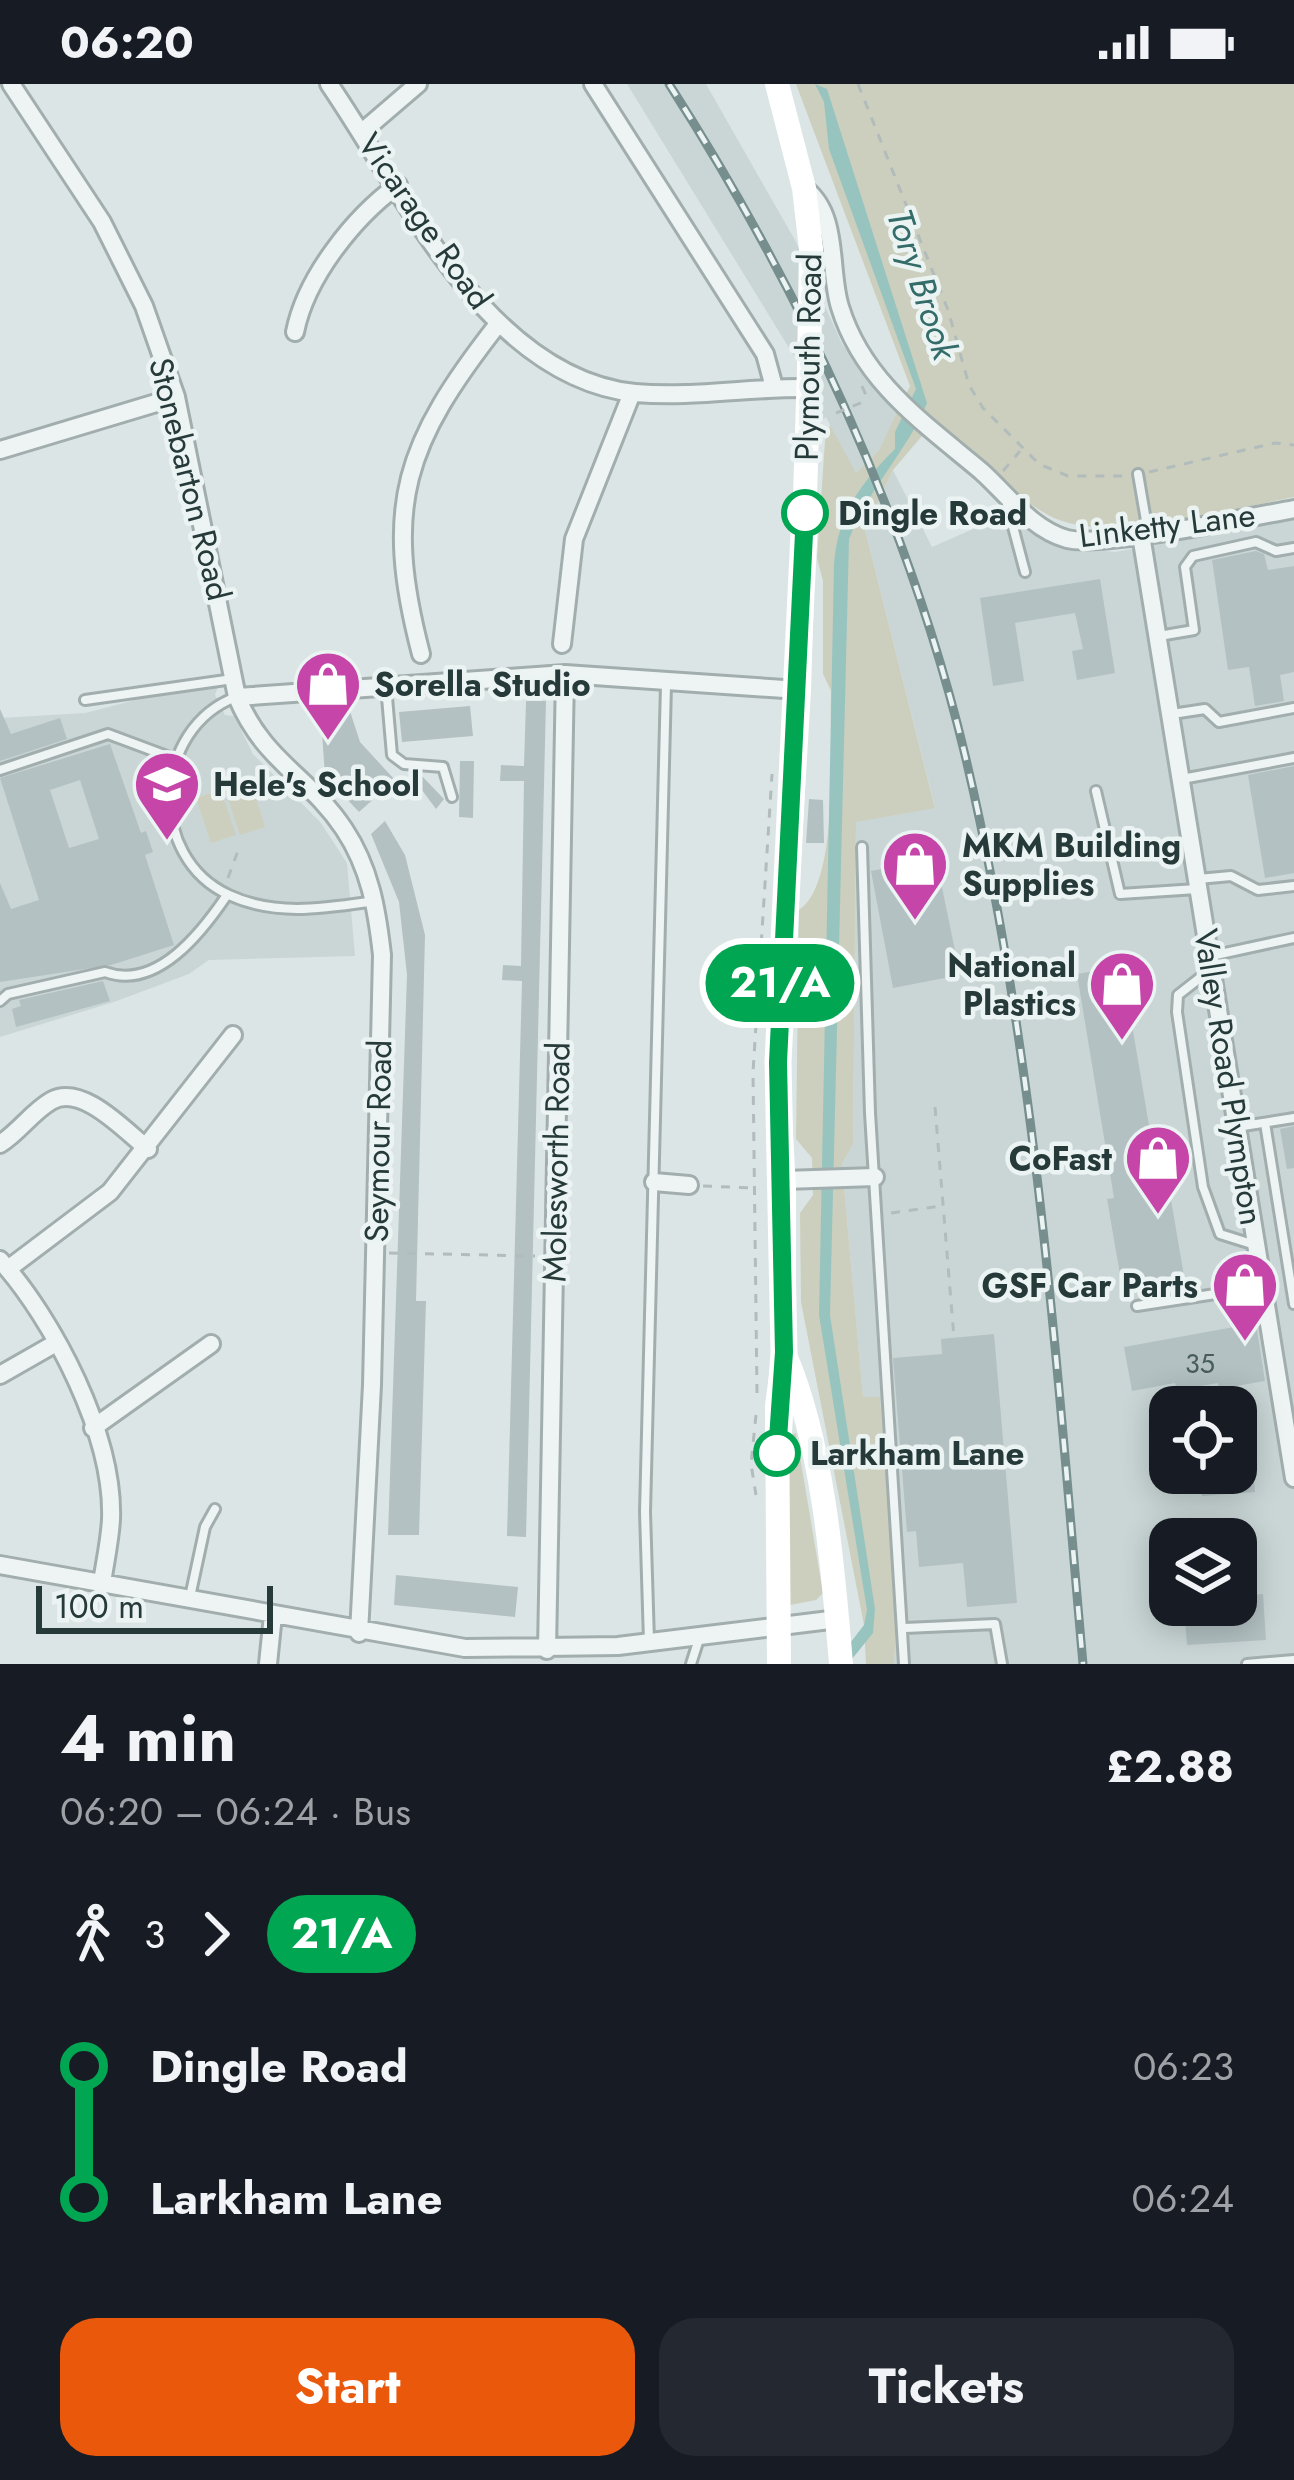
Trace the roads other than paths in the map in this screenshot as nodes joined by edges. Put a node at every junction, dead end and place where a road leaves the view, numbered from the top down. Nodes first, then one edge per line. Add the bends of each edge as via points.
1 (11, 84) edge
2 (329, 84) edge
3 (418, 84) edge
4 (593, 84) edge
5 (777, 84) edge
6 (362, 133) junction
7 (398, 185) junction
8 (804, 188) junction
9 (498, 324) junction
10 (295, 332) dead end
11 (809, 378) junction
12 (774, 387) junction
13 (632, 392) junction
14 (176, 397) junction
15 (0, 450) edge
16 (1138, 474) road end
17 (999, 489) junction
18 (1294, 509) edge
19 (1144, 534) junction
20 (1294, 548) edge
21 (1025, 572) dead end
22 (1157, 637) junction
23 (562, 644) dead end
24 (422, 654) dead end
25 (565, 674) junction
26 (666, 678) junction
27 (386, 685) junction
28 (236, 688) junction
29 (799, 690) junction
30 (86, 700) dead end
31 (1294, 708) edge
32 (1170, 715) junction
33 (1294, 758) edge
34 (175, 759) junction
35 (0, 770) edge
36 (1181, 780) junction
37 (1096, 790) dead end
38 (452, 797) dead end
39 (862, 847) dead end
40 (1197, 884) junction
41 (1294, 886) edge
42 (223, 892) junction
43 (376, 901) junction
44 (1294, 938) edge
45 (1210, 963) junction
46 (3, 996) edge
47 (233, 1035) dead end
48 (1294, 1118) edge
49 (1264, 1123) junction
50 (1237, 1127) junction
51 (0, 1144) edge
52 (148, 1149) junction
53 (875, 1177) junction
54 (784, 1180) junction
55 (654, 1182) junction
56 (689, 1186) road end
57 (1256, 1246) junction
58 (4, 1264) edge
59 (1263, 1287) junction
60 (1294, 1304) edge
61 (1137, 1306) dead end
62 (56, 1342) junction
63 (211, 1344) dead end
64 (784, 1352) junction
65 (0, 1375) edge
66 (1288, 1399) edge
67 (93, 1428) junction
68 (1294, 1478) edge
69 (215, 1509) dead end
70 (0, 1565) edge
71 (102, 1583) junction
72 (190, 1599) junction
73 (273, 1615) junction
74 (838, 1618) junction
75 (905, 1628) junction
76 (779, 1630) junction
77 (359, 1633) junction
78 (699, 1639) junction
79 (649, 1643) junction
80 (547, 1650) junction
81 (618, 1655) edge
82 (840, 1656) edge
83 (1294, 1660) edge
84 (268, 1664) edge
85 (691, 1664) edge
86 (779, 1664) edge
87 (904, 1664) edge
88 (1002, 1664) edge
89 (1246, 1664) edge

1 - 14 street, Stonebarton Road via 102,222
2 - 6 street, Vicarage Road
3 - 6 street
4 - 12 street via 765,354
5 - 8 main road, Plymouth Road
6 - 7 street, Vicarage Road
7 - 9 street, Vicarage Road via 455,275
7 - 10 street via 340,245
8 - 11 main road, Plymouth Road, bridge
8 - 17 street, Linketty Lane via 817,198 828,228 838,303 854,344 927,432
9 - 13 street, Vicarage Road via 543,358
9 - 24 street via 427,424 403,505 401,549
11 - 12 street, Vicarage Road
11 - 29 main road, Plymouth Road
12 - 13 street, Vicarage Road
13 - 23 street via 574,539
14 - 15 street
14 - 28 street, Stonebarton Road
16 - 19 lane
17 - 19 street, Linketty Lane via 1031,520 1068,539
17 - 21 lane
18 - 19 street, Linketty Lane
19 - 22 street, Valley Road Plympton
20 - 22 lane via 1256,542 1192,556 1185,567 1194,630
22 - 32 street, Valley Road Plympton
25 - 26 street
25 - 27 street
25 - 80 street, Molesworth Road
26 - 29 street
26 - 55 lane
27 - 28 street
27 - 38 lane via 392,755 404,764 443,767
28 - 30 lane
28 - 34 lane via 196,721
28 - 43 street, Seymour Road via 264,748 343,826
29 - 54 main road, Plymouth Road via 778,1041
31 - 32 lane via 1220,722 1205,709
32 - 36 street, Valley Road Plympton
33 - 36 lane
34 - 35 lane via 108,734
34 - 42 lane via 172,825 193,863
36 - 40 street, Valley Road Plympton
37 - 40 lane via 1120,894
39 - 53 lane
40 - 41 lane via 1231,876 1252,888
40 - 45 street, Valley Road Plympton
42 - 43 lane via 269,908
42 - 46 lane via 175,959
43 - 77 street, Seymour Road via 382,956
44 - 45 lane
45 - 50 street, Valley Road Plympton
45 - 57 lane via 1178,995 1203,1187 1220,1234
47 - 52 street
48 - 49 lane
49 - 50 lane
49 - 60 lane
50 - 57 street, Valley Road Plympton
51 - 52 street via 66,1096
52 - 58 street via 110,1192
53 - 54 street
53 - 75 lane
54 - 64 main road, Plymouth Road
55 - 56 street
55 - 79 lane
57 - 59 street, Valley Road Plympton
58 - 62 street
59 - 61 lane
59 - 66 street, Valley Road Plympton
62 - 65 street
62 - 67 street
63 - 67 street
64 - 74 main road, Plymouth Road via 802,1395
64 - 76 main road, Plymouth Road via 777,1406
66 - 68 street, Valley Road Plympton
67 - 71 street via 111,1519
69 - 72 lane
70 - 71 street
71 - 72 street
72 - 73 street
73 - 77 street
73 - 84 street
74 - 76 street
74 - 82 main road, Plymouth Road
75 - 87 lane
75 - 88 lane via 995,1624
76 - 78 street
76 - 86 main road, Plymouth Road
77 - 80 street
78 - 79 street
78 - 85 lane
79 - 81 street
80 - 81 street
83 - 89 lane

